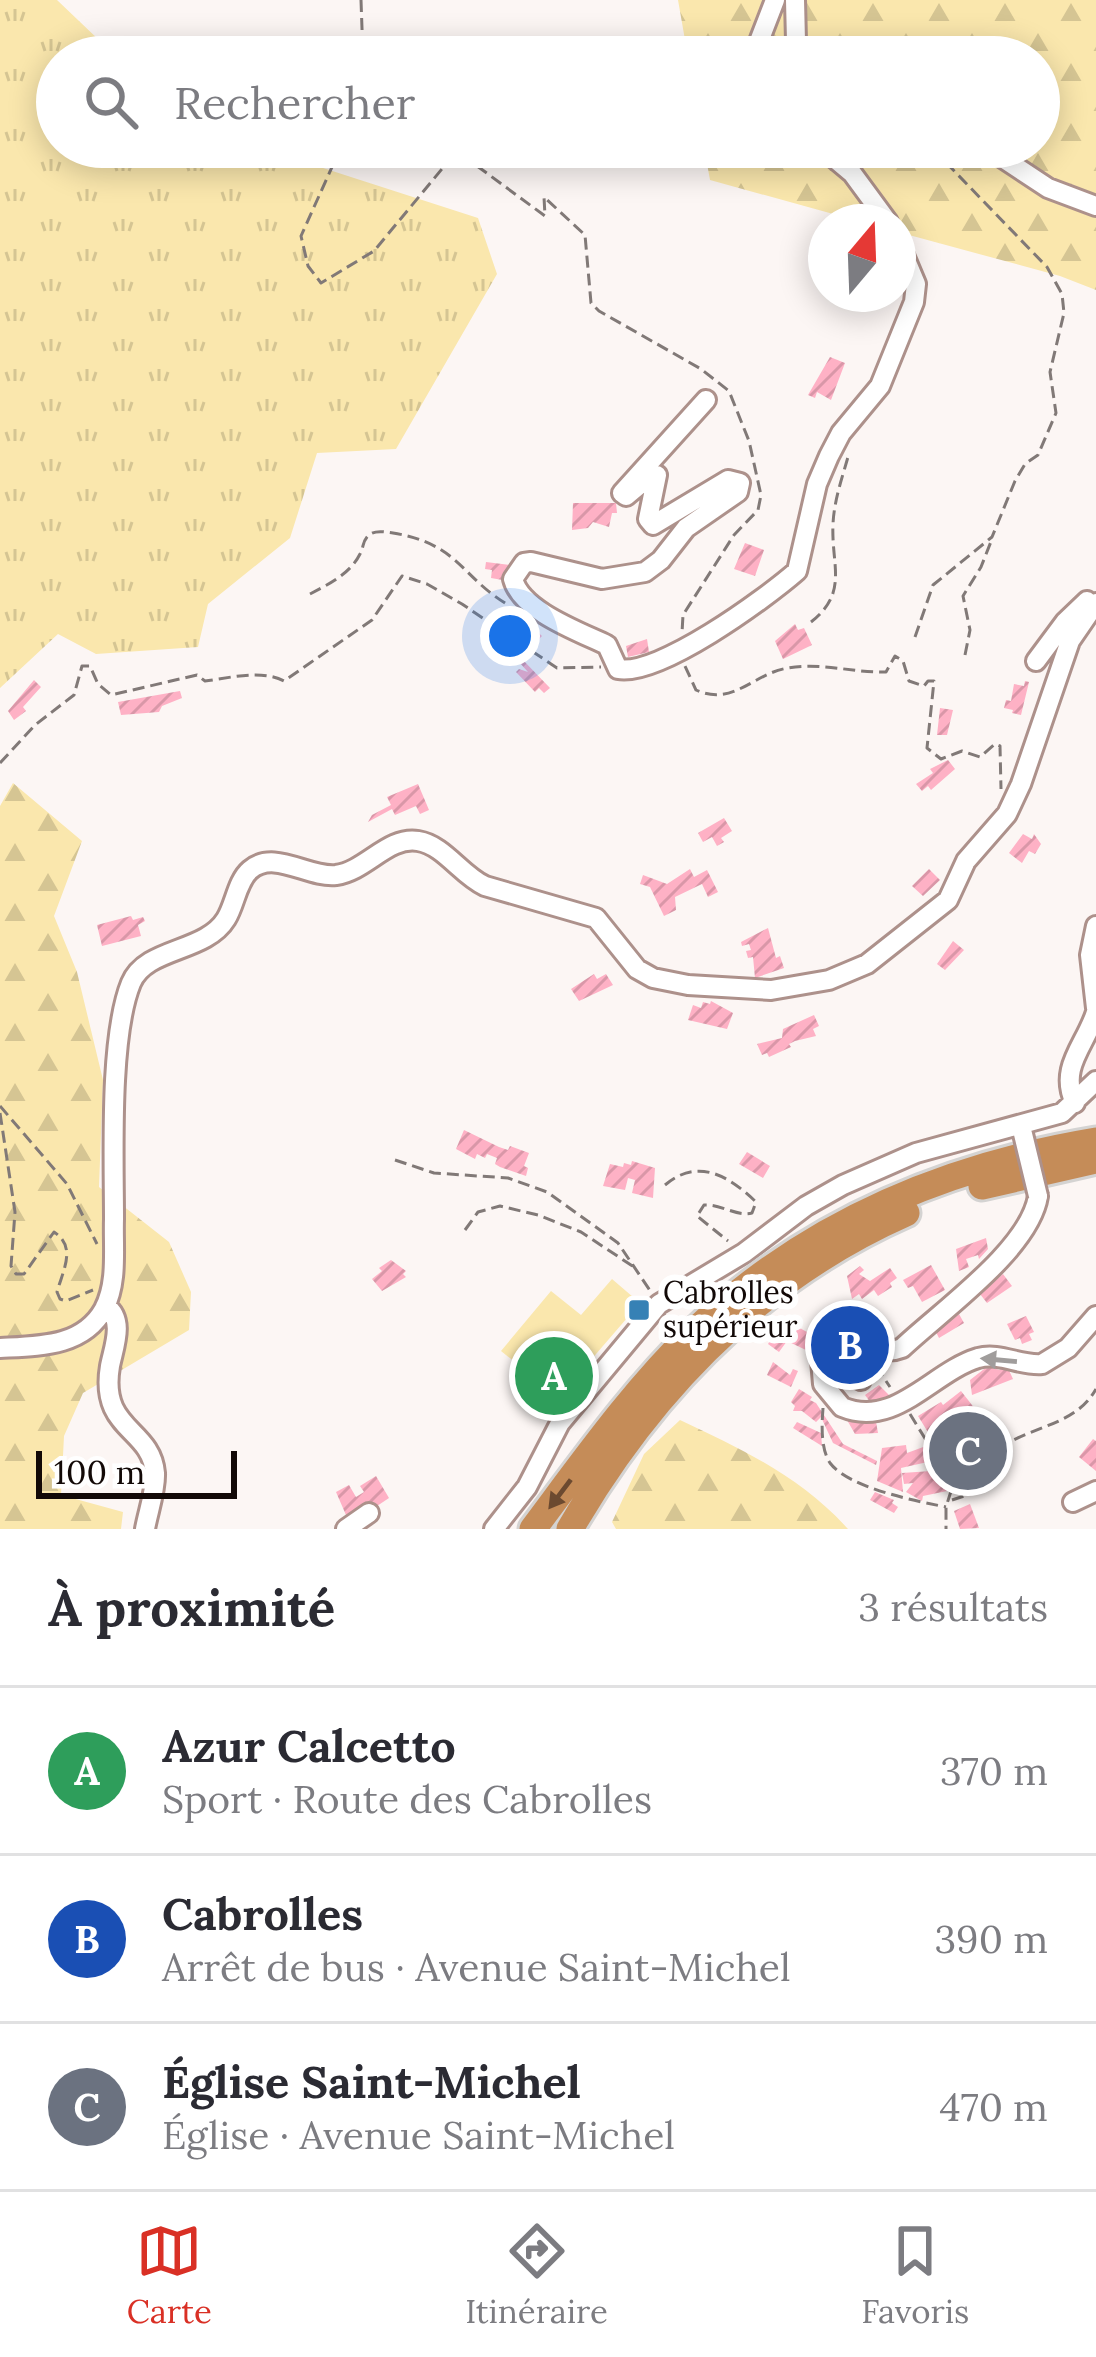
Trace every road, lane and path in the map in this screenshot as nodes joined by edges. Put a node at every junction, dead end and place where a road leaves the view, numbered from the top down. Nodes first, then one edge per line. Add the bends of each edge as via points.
1 (362, 0) edge
2 (775, 0) edge
3 (795, 0) edge
4 (363, 36) edge
5 (761, 36) edge
6 (796, 36) edge
7 (331, 168) edge
8 (444, 168) edge
9 (480, 168) edge
10 (847, 168) edge
11 (951, 168) edge
12 (1018, 168) edge
13 (875, 204) edge
14 (1096, 206) edge
15 (910, 312) edge
16 (706, 400) dead end
17 (852, 443) dead end
18 (992, 537) junction
19 (310, 594) dead end
20 (1096, 602) edge
21 (526, 614) dead end
22 (811, 622) dead end
23 (915, 637) dead end
24 (686, 645) junction
25 (965, 656) dead end
26 (1036, 662) dead end
27 (614, 665) junction
28 (0, 763) edge
29 (996, 827) junction
30 (1096, 926) edge
31 (1096, 1010) edge
32 (1096, 1081) edge
33 (1075, 1103) junction
34 (0, 1110) edge
35 (1021, 1130) junction
36 (1096, 1141) edge
37 (395, 1160) dead end
38 (1096, 1160) edge
39 (665, 1185) dead end
40 (465, 1230) dead end
41 (744, 1253) junction
42 (101, 1256) dead end
43 (638, 1269) junction
44 (109, 1299) junction
45 (659, 1304) junction
46 (1096, 1316) edge
47 (0, 1348) edge
48 (874, 1353) junction
49 (861, 1380) dead end
50 (1096, 1389) edge
51 (902, 1402) junction
52 (823, 1406) dead end
53 (1096, 1491) edge
54 (950, 1500) junction
55 (1073, 1502) dead end
56 (946, 1507) junction
57 (369, 1513) dead end
58 (145, 1529) edge
59 (346, 1529) edge
60 (494, 1529) edge
61 (533, 1529) edge
62 (570, 1529) edge
63 (946, 1529) edge

1 - 4 path
2 - 5 street
3 - 6 street
7 - 8 path via 301,236 321,283 374,251
9 - 24 path via 545,216 544,197 585,235 591,303 599,311 729,391 761,495 683,615
10 - 13 street
11 - 18 path via 1047,267 1062,294 1063,330 1050,372 1056,413
12 - 14 street
15 - 24 street via 880,386 829,456 802,562 781,586
16 - 27 street via 622,493 657,475 653,525 728,480 740,483 737,492 686,528 645,572 602,579 531,562 513,579 520,596 561,626 608,646
17 - 22 path via 833,521 836,590 830,608
18 - 23 path via 934,584
18 - 25 path via 963,596
19 - 21 path via 348,570 364,540 381,531 450,553 482,588
20 - 26 street via 1090,598 1065,622
20 - 29 street via 1070,640 1021,784
24 - 27 street via 652,666
24 - 29 path via 696,690 721,696 785,668 886,672 895,656 909,681 934,681 932,755 980,757 1000,746
27 - 28 path via 557,668 462,604 402,576 372,620 284,681 197,675 111,695 82,666 74,695
29 - 44 street via 947,900 895,945 829,980 772,990 653,978 637,970 596,918 485,886 416,840 336,875 280,862 249,870 212,936 132,980 116,1096
30 - 31 street
31 - 33 street via 1070,1065
32 - 33 street
33 - 35 street
34 - 42 path via 67,1184
34 - 44 path via 15,1212 11,1266 24,1274 54,1232 68,1252 60,1299 96,1288
35 - 41 street via 942,1145 858,1177
35 - 48 street, bridge via 1038,1196 1026,1228 902,1348
36 -> 61 highway via 924,1185 784,1259 675,1352
37 - 43 path via 547,1192 618,1243
38 - 62 highway via 939,1200 790,1278 671,1385
39 - 41 path via 696,1170 736,1184 755,1202 752,1214 704,1204 697,1216
40 - 43 path via 478,1212 500,1206 581,1232
41 - 45 street
43 - 45 path
44 - 47 street via 84,1335
44 - 58 street via 118,1324 109,1403 155,1474
45 - 60 street via 571,1408
46 -> 51 street via 1042,1364 976,1359
48 - 49 street via 853,1365
48 - 51 path via 879,1374
48 - 51 street via 854,1341 832,1345 821,1360 823,1384 851,1411
50 - 54 path via 1072,1415 994,1452 967,1496
51 - 54 path via 944,1461
52 - 56 path via 832,1466
53 - 55 street
54 - 56 path
56 - 63 path
57 - 59 street

